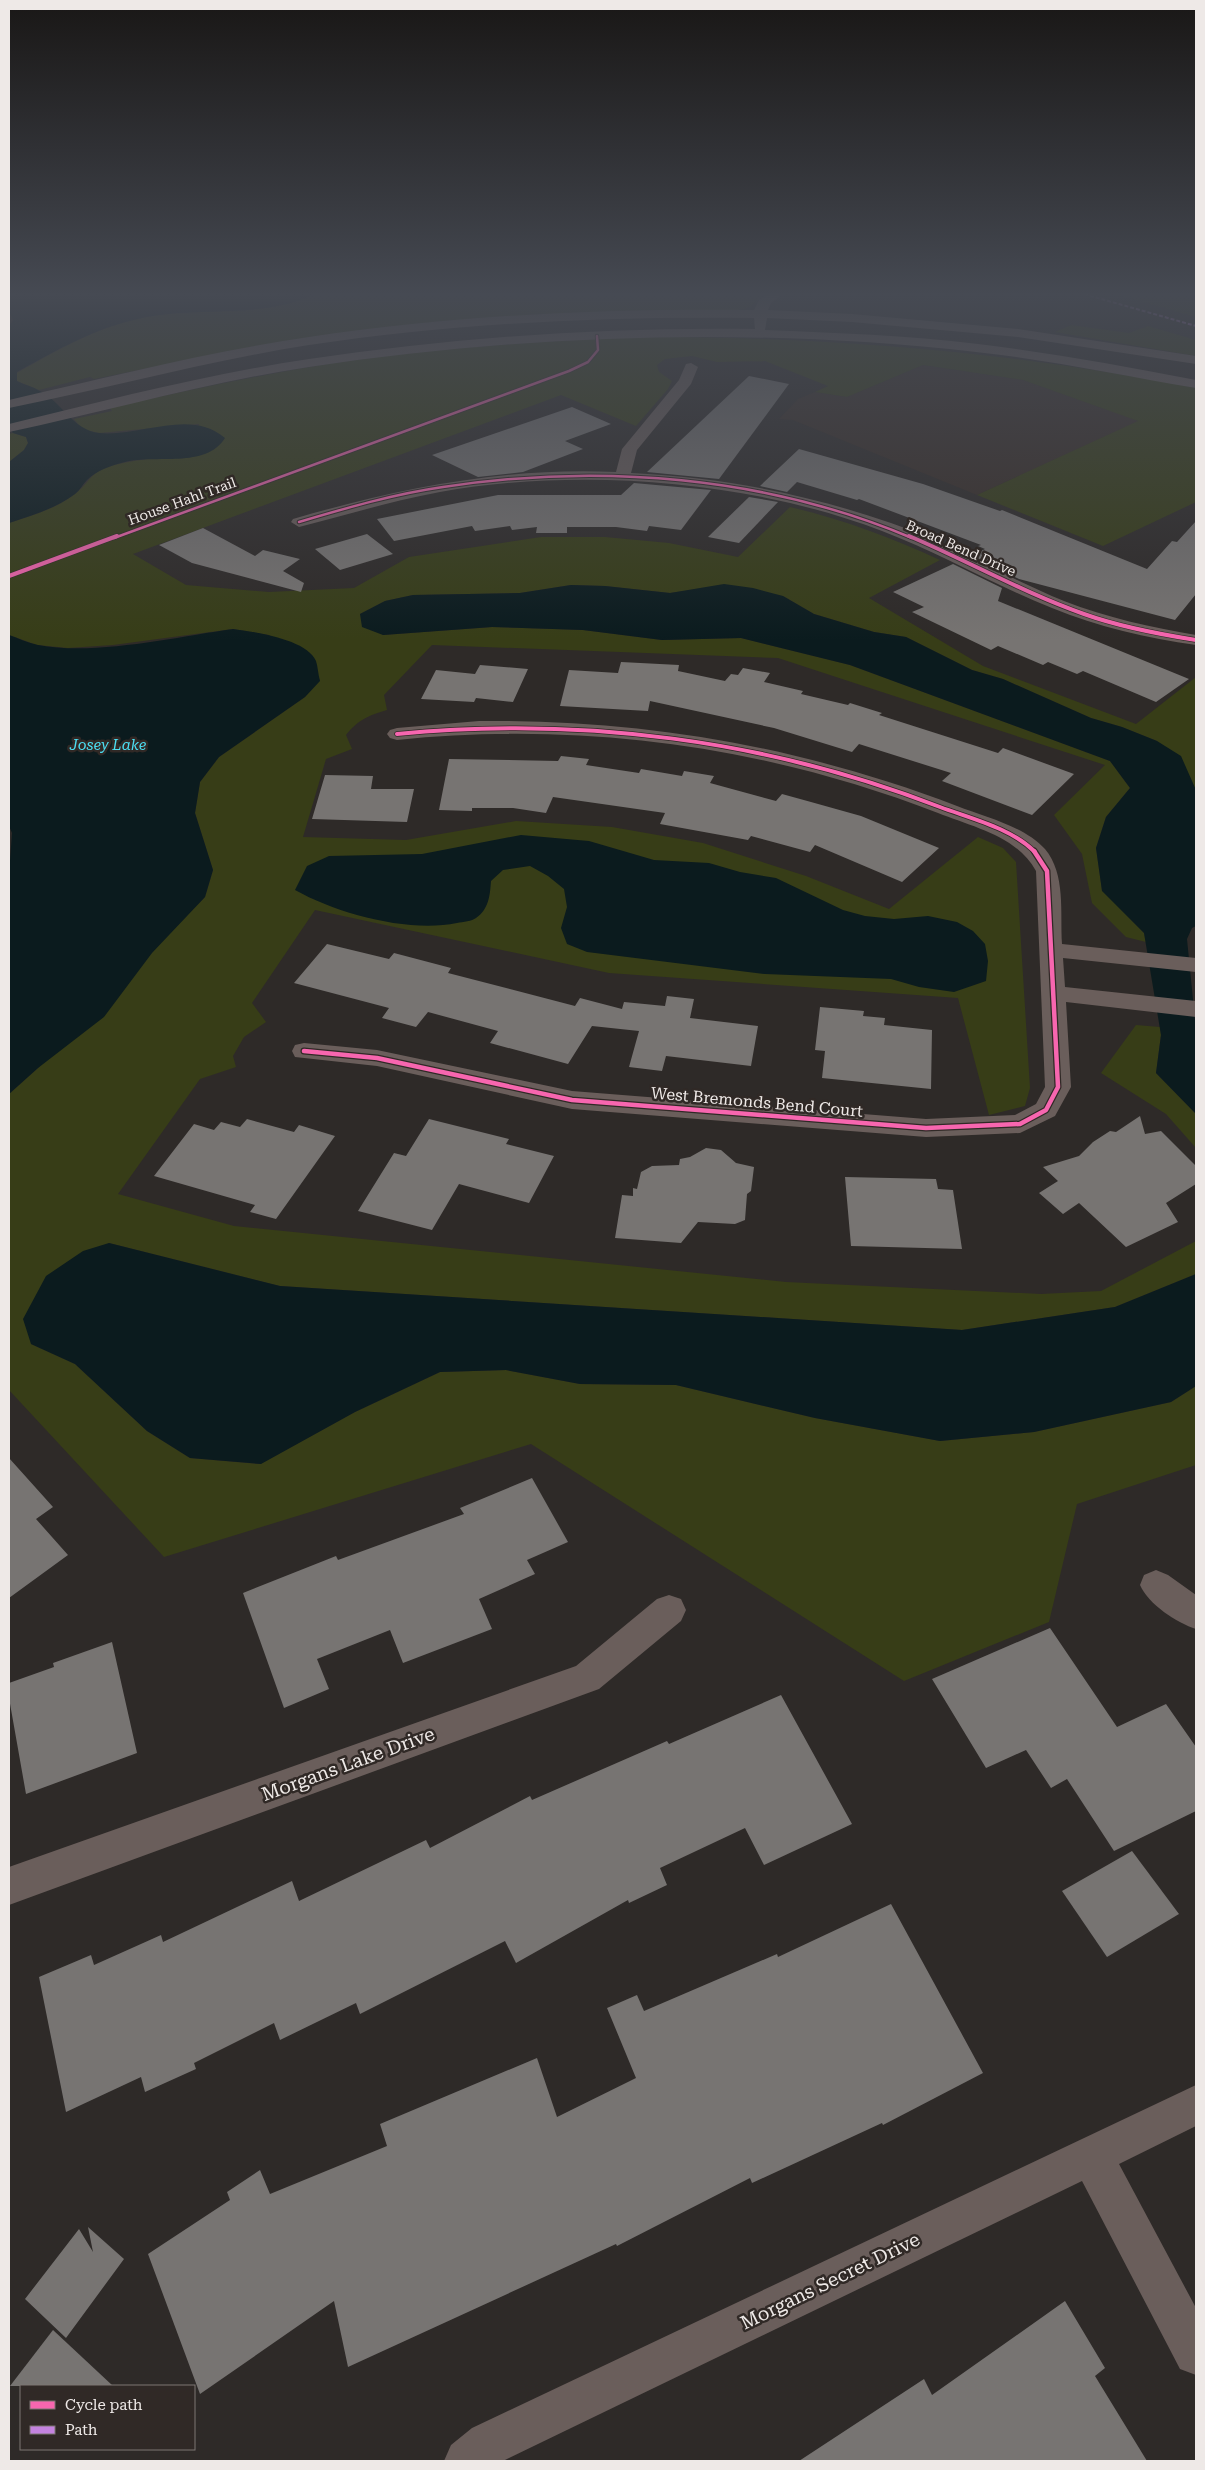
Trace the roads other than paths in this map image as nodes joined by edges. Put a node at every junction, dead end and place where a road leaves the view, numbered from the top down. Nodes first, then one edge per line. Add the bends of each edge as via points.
1 (88, 409) edge
2 (663, 409) edge
3 (9, 428) edge
4 (622, 477) junction
5 (299, 522) dead end
6 (1196, 640) edge
7 (397, 734) dead end
8 (1051, 950) junction
9 (1196, 965) edge
10 (1053, 993) junction
11 (1196, 1009) edge
12 (304, 1052) dead end
13 (1156, 1585) dead end
14 (669, 1610) dead end
15 (1196, 1614) edge
16 (9, 1886) edge
17 (1196, 2105) edge
18 (1091, 2155) junction
19 (1196, 2352) edge
20 (467, 2461) edge

1 - 3 main road
2 - 4 street via 630,449
4 - 5 street, Broad Bend Drive via 446,486 369,501
4 - 6 street, Broad Bend Drive via 739,489 839,512 911,537 1082,614
7 - 8 street, West Bremonds Bend Court via 490,727 568,728 664,736 759,752 920,798 1019,840 1037,854 1047,871
8 - 9 street
8 - 10 street, West Bremonds Bend Court
10 - 11 street
10 - 12 street, West Bremonds Bend Court via 1058,1087 1046,1110 1020,1124 926,1128 572,1100 377,1058
13 - 15 street
14 - 16 street, Morgans Lake Drive via 587,1678
17 - 18 street, Morgans Secret Drive
18 - 19 street
18 - 20 street, Morgans Secret Drive via 488,2444

